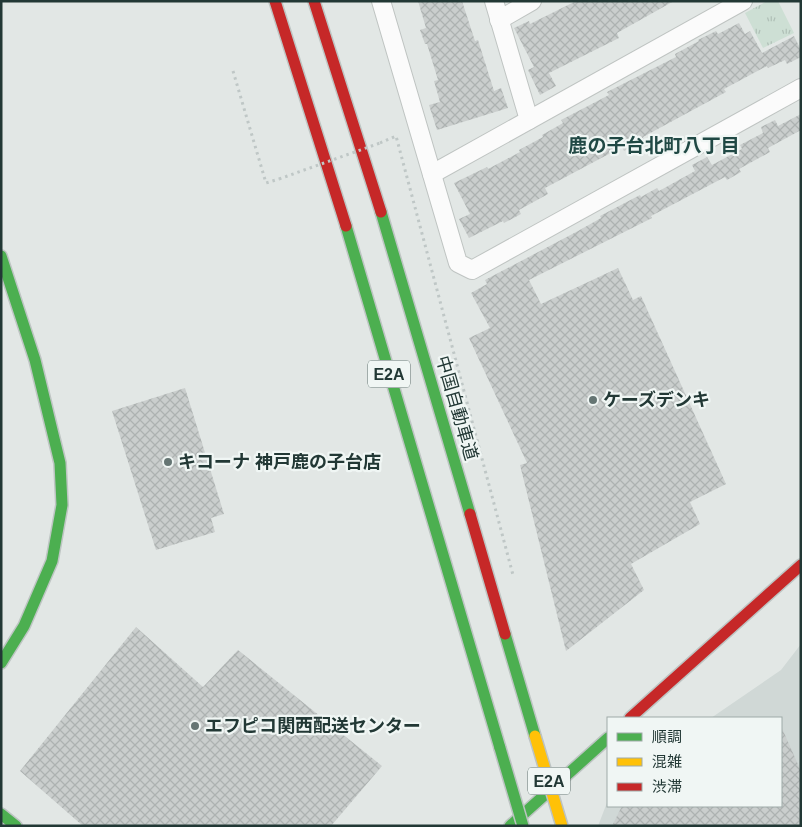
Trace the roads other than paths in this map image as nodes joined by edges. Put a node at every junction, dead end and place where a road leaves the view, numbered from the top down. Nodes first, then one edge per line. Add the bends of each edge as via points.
1 (275, 1) edge
2 (314, 1) edge
3 (382, 1) edge
4 (494, 1) edge
5 (532, 1) edge
6 (743, 1) edge
7 (499, 20) junction
8 (801, 88) edge
9 (529, 120) junction
10 (432, 174) junction
11 (1, 256) edge
12 (801, 565) edge
13 (1, 663) edge
14 (631, 717) edge
15 (607, 739) edge
16 (1, 814) edge
17 (16, 826) edge
18 (510, 826) edge
19 (523, 826) edge
20 (562, 826) edge

1 - 19 main road, E2A, bridge via 348,232
2 - 20 main road, 中国自動車道 / E2A, bridge via 383,219
3 - 10 street
4 - 7 street
5 - 7 street
6 - 9 street
7 - 9 street
8 - 10 street via 472,270 458,263
9 - 10 street
11 - 13 main road via 35,360 60,463 62,505 52,561 24,626
12 - 14 main road
15 - 18 main road
16 - 17 main road

